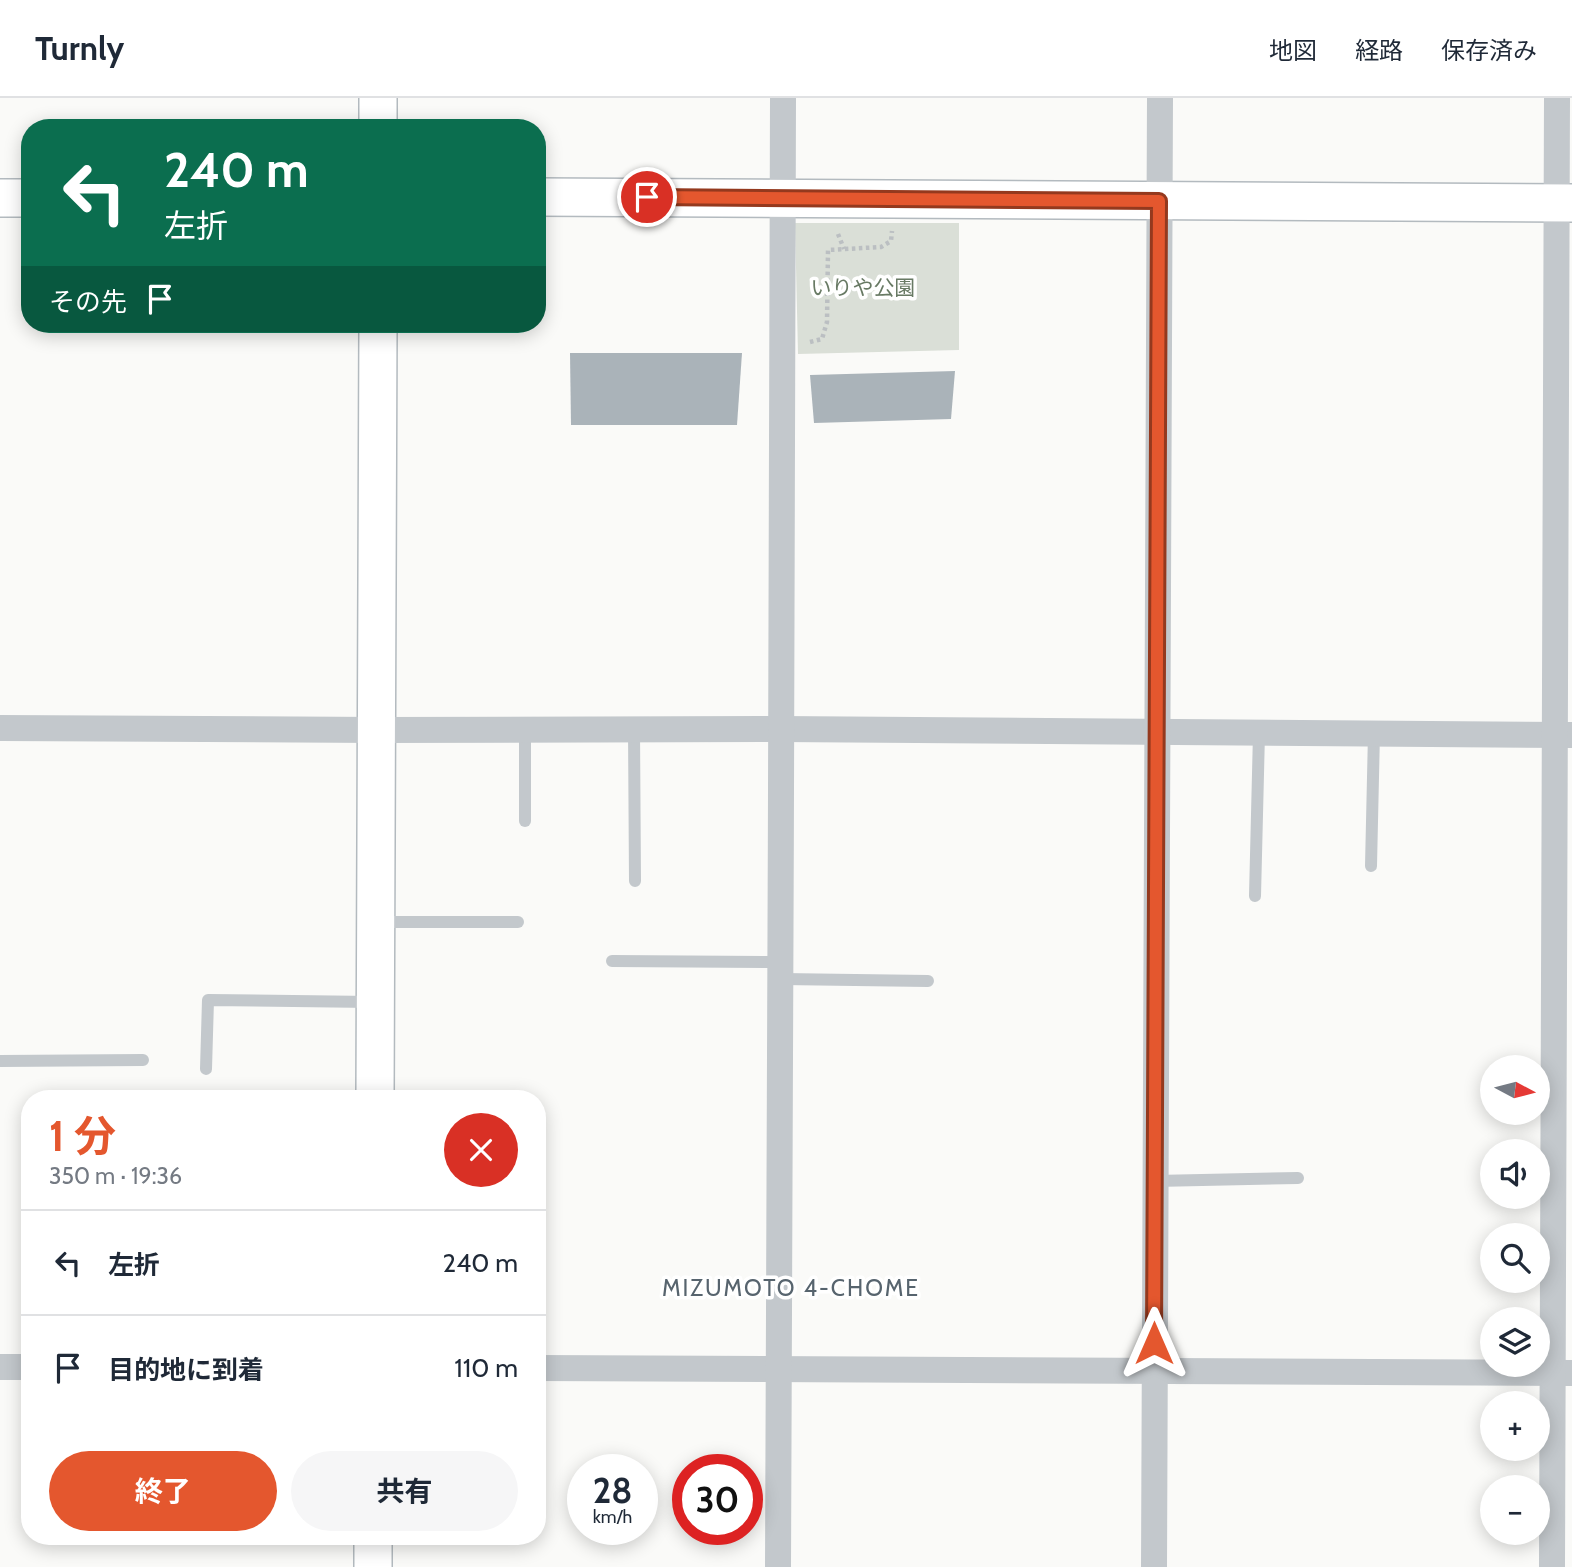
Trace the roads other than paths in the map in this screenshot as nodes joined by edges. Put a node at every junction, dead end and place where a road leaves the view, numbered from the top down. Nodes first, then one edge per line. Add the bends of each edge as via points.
1 (378, 98) edge
2 (783, 98) edge
3 (1160, 98) edge
4 (1557, 98) edge
5 (378, 119) edge
6 (546, 197) edge
7 (0, 198) edge
8 (21, 198) edge
9 (783, 198) junction
10 (1159, 201) junction
11 (1564, 203) edge
12 (378, 333) edge
13 (0, 728) edge
14 (780, 729) junction
15 (377, 730) junction
16 (525, 730) junction
17 (634, 730) junction
18 (1158, 732) junction
19 (1259, 733) junction
20 (1374, 733) junction
21 (1564, 735) edge
22 (525, 821) dead end
23 (1371, 866) dead end
24 (635, 881) dead end
25 (1255, 896) dead end
26 (375, 922) junction
27 (518, 922) dead end
28 (612, 961) dead end
29 (782, 971) junction
30 (928, 981) dead end
31 (375, 1002) junction
32 (143, 1060) dead end
33 (0, 1061) edge
34 (206, 1069) dead end
35 (375, 1090) edge
36 (1298, 1178) dead end
37 (1155, 1181) junction
38 (0, 1367) edge
39 (21, 1367) edge
40 (546, 1368) edge
41 (779, 1370) junction
42 (1154, 1370) junction
43 (1562, 1373) edge
44 (373, 1545) edge
45 (373, 1567) edge
46 (778, 1567) edge
47 (1154, 1567) edge
48 (1552, 1567) edge

1 - 5 street
2 - 9 street
3 - 10 street
4 - 11 street
6 - 9 street
7 - 8 street
9 - 10 street
9 - 14 street
10 - 11 street
10 - 18 street
11 - 21 street
12 - 15 street
13 - 15 street
14 - 17 street
14 - 18 street
14 - 29 street
15 - 16 street
15 - 26 street
16 - 17 street
16 - 22 lane
17 - 24 lane
18 - 19 street
18 - 37 street
19 - 20 street
19 - 25 lane
20 - 21 street
20 - 23 lane
21 - 43 street
26 - 27 lane
26 - 31 street
28 - 29 lane
29 - 30 lane
29 - 41 street
31 - 34 lane via 208,1000
31 - 35 street
32 - 33 lane
36 - 37 lane
37 - 42 street
38 - 39 street
40 - 41 street
41 - 42 street
41 - 46 street
42 - 43 street
42 - 47 street
43 - 48 street
44 - 45 street

